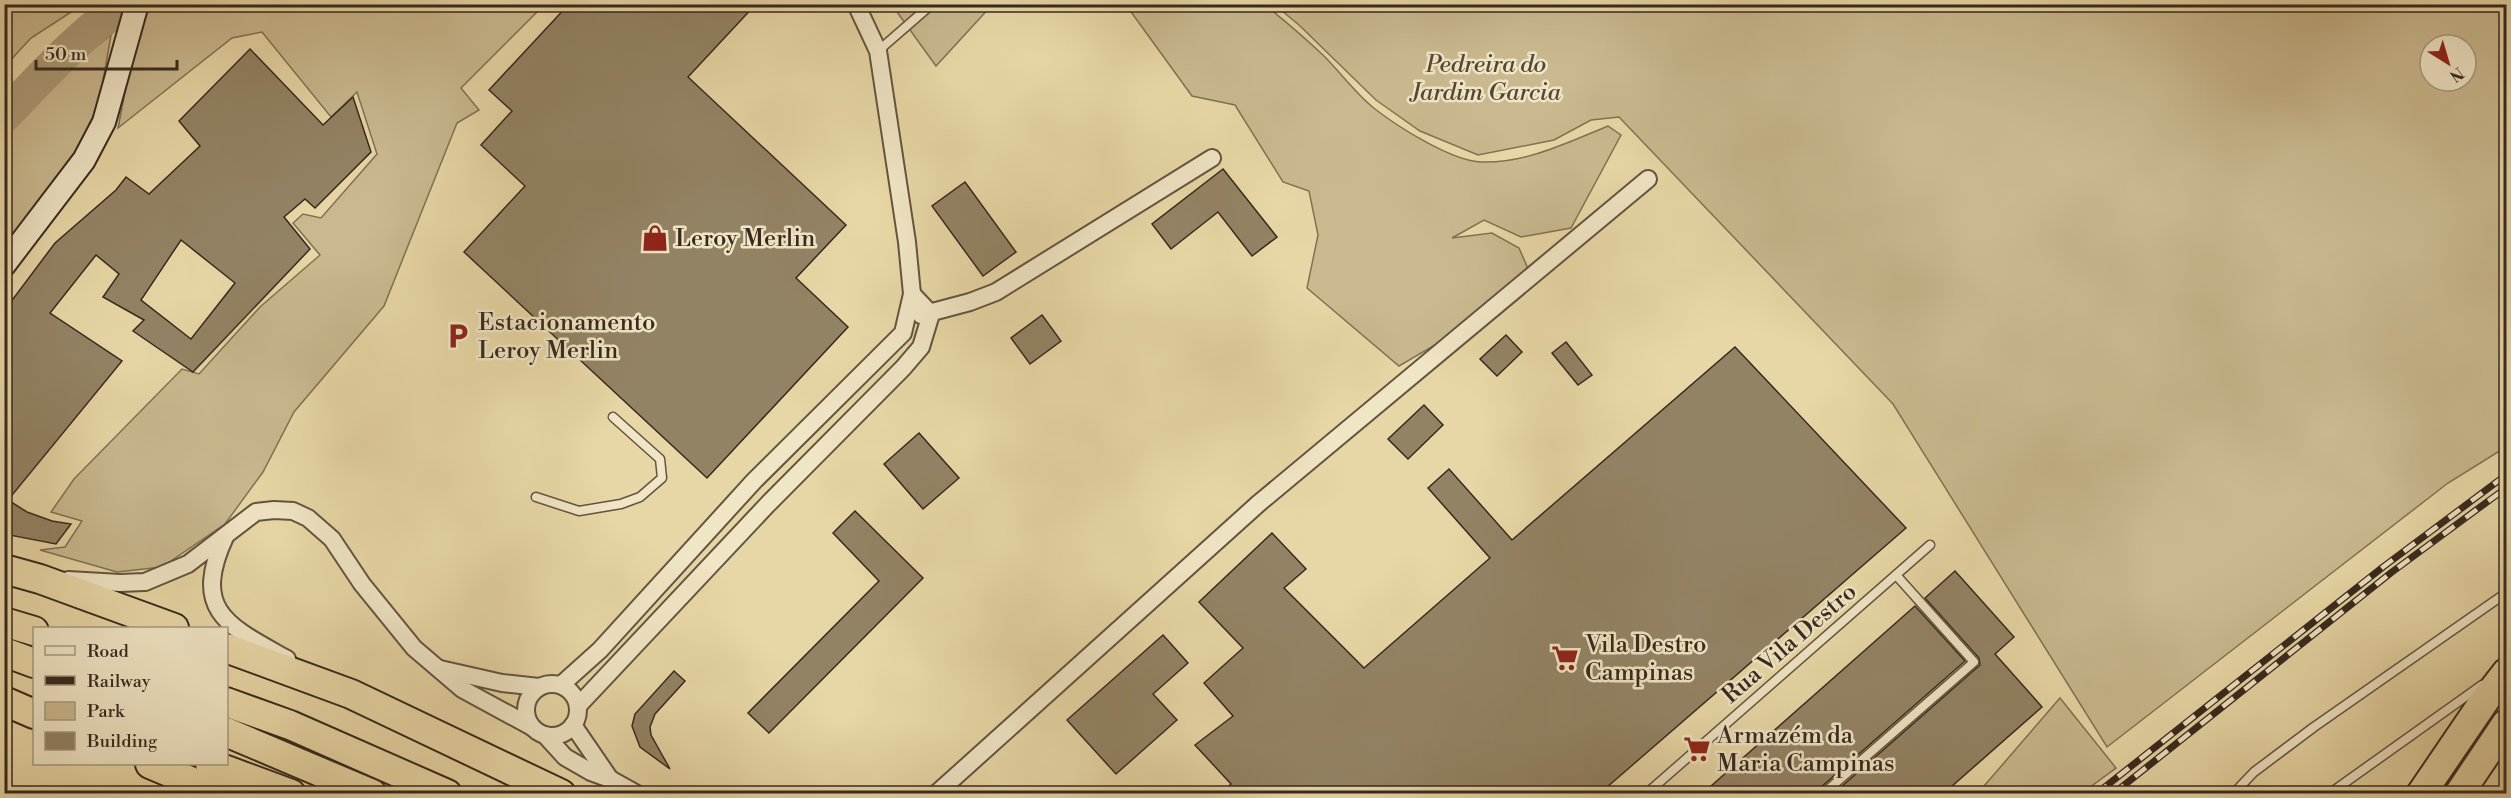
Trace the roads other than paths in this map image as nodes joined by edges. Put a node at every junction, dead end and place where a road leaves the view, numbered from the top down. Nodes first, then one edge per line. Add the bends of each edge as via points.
1 (137, 4) edge
2 (856, 4) edge
3 (932, 4) edge
4 (878, 51) junction
5 (1212, 158) dead end
6 (1648, 179) dead end
7 (4, 265) edge
8 (912, 294) junction
9 (931, 314) junction
10 (909, 315) junction
11 (613, 417) dead end
12 (536, 497) dead end
13 (225, 537) junction
14 (1930, 545) dead end
15 (4, 569) edge
16 (1896, 575) junction
17 (40, 579) junction
18 (2506, 593) edge
19 (4, 622) edge
20 (171, 627) edge
21 (33, 631) edge
22 (228, 649) edge
23 (4, 652) edge
24 (33, 663) edge
25 (439, 668) junction
26 (2506, 668) edge
27 (2506, 673) edge
28 (561, 686) junction
29 (539, 687) junction
30 (351, 694) junction
31 (4, 701) edge
32 (228, 703) edge
33 (578, 706) junction
34 (33, 708) edge
35 (33, 714) edge
36 (2506, 724) edge
37 (573, 725) junction
38 (538, 731) junction
39 (228, 733) edge
40 (134, 765) edge
41 (152, 765) edge
42 (213, 765) edge
43 (2487, 770) dead end
44 (610, 778) junction
45 (181, 794) edge
46 (221, 794) edge
47 (291, 794) edge
48 (372, 794) edge
49 (447, 794) edge
50 (561, 794) edge
51 (637, 794) edge
52 (936, 794) edge
53 (1646, 794) edge
54 (1823, 794) edge
55 (2233, 794) edge
56 (2329, 794) edge
57 (2421, 794) edge
58 (2459, 794) edge
59 (2468, 794) edge

1 - 7 street via 105,122 84,160
2 - 4 street
3 - 4 lane
4 - 8 street
5 - 9 street via 996,292
6 - 52 street via 1258,504
8 - 9 street
8 - 10 street
9 - 10 street
9 - 33 street via 921,347 903,368 768,504
10 - 28 street via 903,333 754,481 600,650
11 - 12 lane via 660,459 662,478 640,497 579,511
13 - 17 street via 188,564 145,582
13 - 25 street via 256,512 293,512 308,518 332,539 362,584 414,648
13 - 30 street via 214,564 211,591 223,617 246,636
14 - 16 lane, Rua Vila Destro
15 - 17 highway
16 - 53 lane, Rua Vila Destro
16 - 54 lane via 1974,662
17 - 20 highway
18 - 55 lane via 2288,746
19 - 21 highway
22 - 30 highway
23 - 24 highway
25 - 29 street
25 - 38 street via 462,689
26 - 56 lane
27 - 57 highway
28 - 29 street
28 - 33 street via 575,697
29 - 38 street via 526,710 527,719
30 - 50 highway
31 - 34 highway
31 - 35 highway
32 - 49 highway
33 - 37 street
36 - 58 highway
37 - 38 street via 561,734
37 - 44 street
38 - 44 street via 565,756
39 - 48 highway
40 - 45 highway
41 - 46 highway
42 - 47 highway
43 - 59 lane
44 - 51 street

